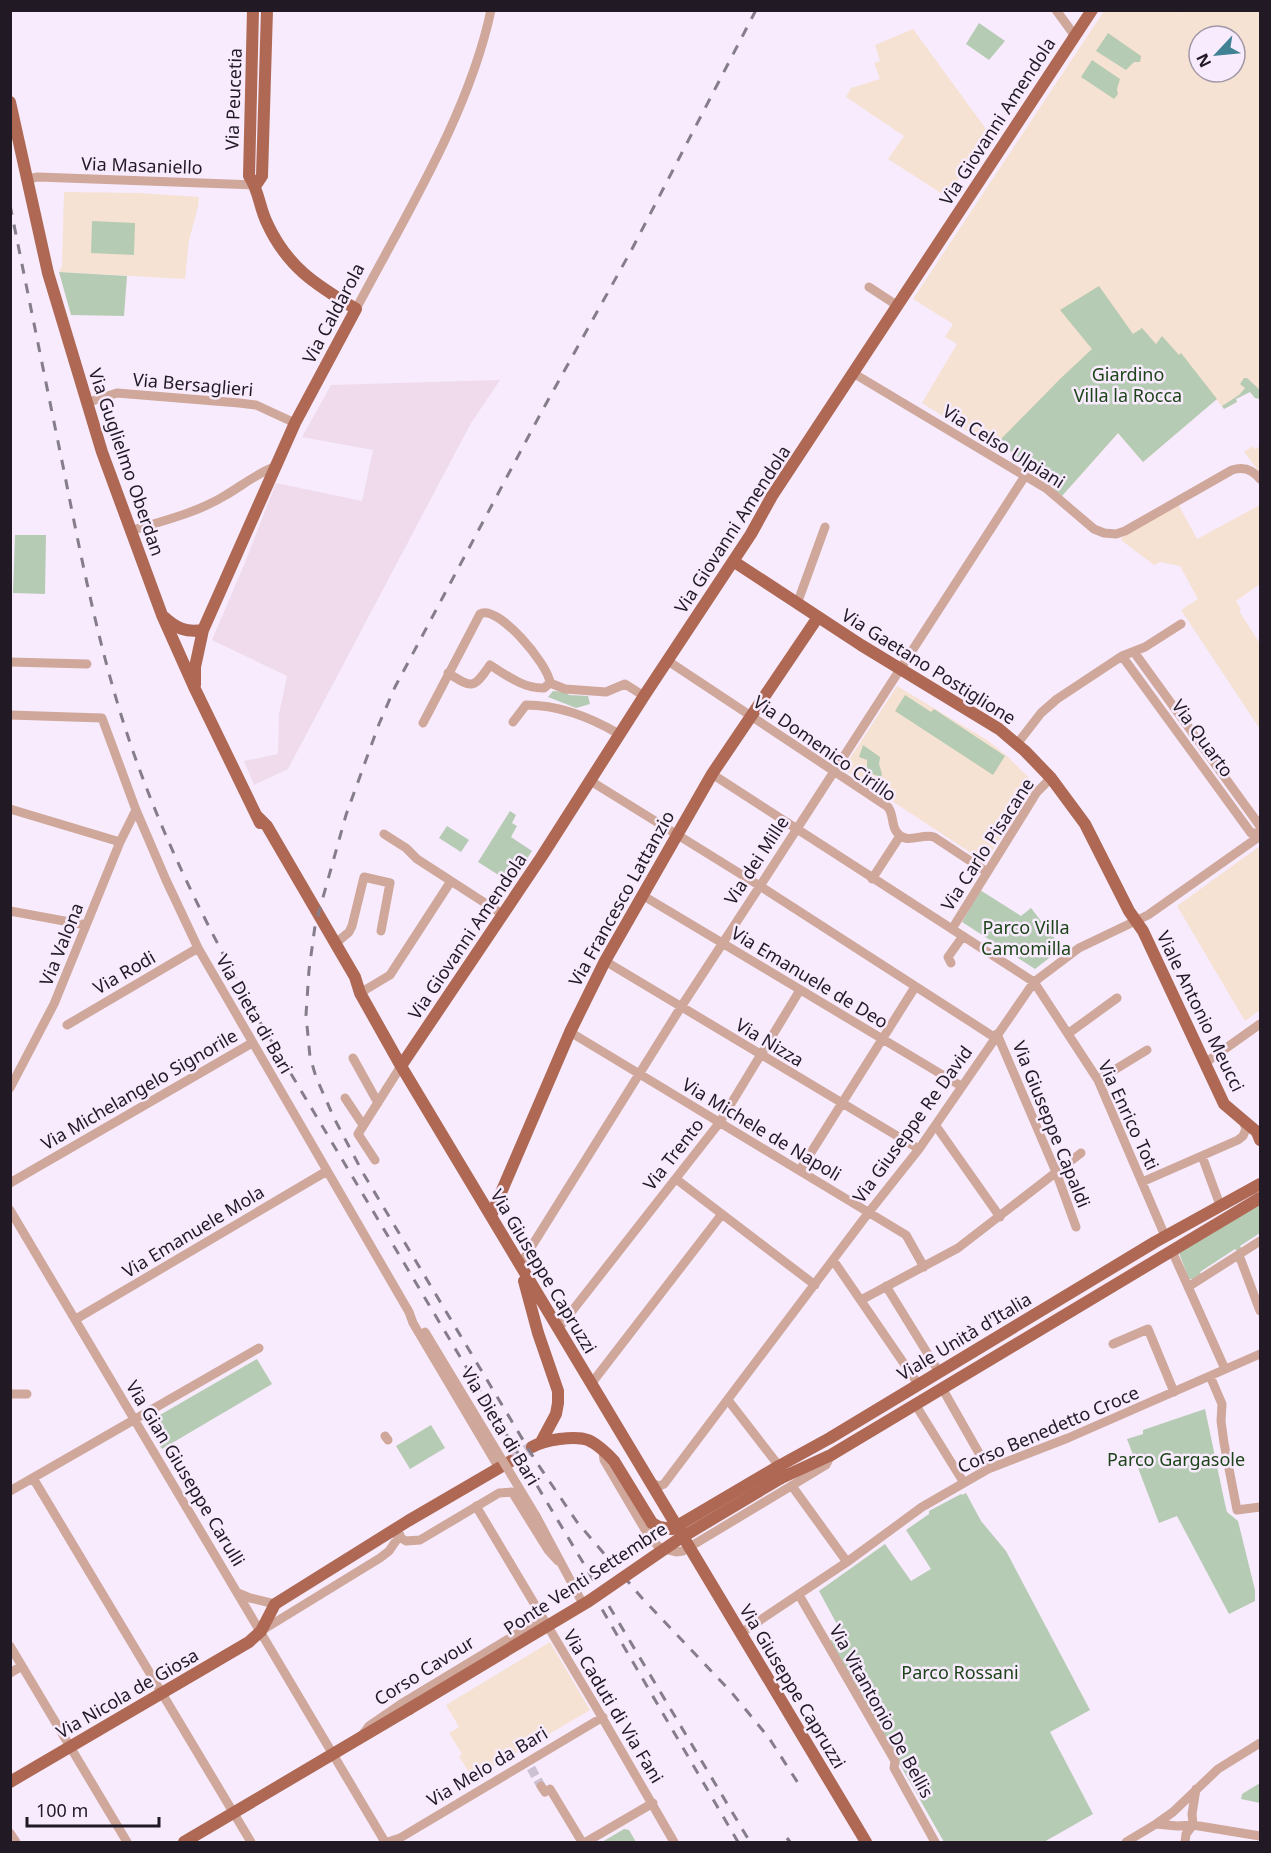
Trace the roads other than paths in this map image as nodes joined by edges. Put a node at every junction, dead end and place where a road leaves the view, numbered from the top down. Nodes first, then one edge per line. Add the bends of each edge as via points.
1 (254, 10) edge
2 (267, 10) edge
3 (491, 10) edge
4 (1056, 10) edge
5 (1092, 10) edge
6 (1075, 36) junction
7 (10, 102) edge
8 (26, 179) junction
9 (256, 185) junction
10 (870, 288) dead end
11 (898, 306) junction
12 (356, 309) junction
13 (853, 374) junction
14 (86, 403) junction
15 (295, 423) junction
16 (274, 467) junction
17 (1025, 476) junction
18 (1260, 479) edge
19 (825, 527) dead end
20 (130, 531) junction
21 (733, 561) junction
22 (797, 604) junction
23 (162, 615) junction
24 (818, 617) junction
25 (1180, 624) dead end
26 (199, 635) junction
27 (177, 650) junction
28 (1134, 652) junction
29 (1122, 656) junction
30 (668, 661) junction
31 (10, 662) edge
32 (87, 664) dead end
33 (900, 669) junction
34 (448, 673) junction
35 (550, 683) junction
36 (195, 689) junction
37 (644, 696) junction
38 (10, 715) edge
39 (753, 716) junction
40 (513, 722) dead end
41 (423, 723) dead end
42 (619, 734) junction
43 (1017, 744) junction
44 (834, 772) junction
45 (712, 774) junction
46 (1051, 778) junction
47 (589, 780) junction
48 (1240, 796) junction
49 (1230, 803) junction
50 (10, 809) edge
51 (136, 810) junction
52 (258, 817) junction
53 (1260, 826) edge
54 (796, 829) junction
55 (384, 834) dead end
56 (677, 834) junction
57 (1260, 835) edge
58 (900, 836) junction
59 (120, 842) junction
60 (987, 872) junction
61 (872, 879) junction
62 (451, 881) junction
63 (760, 886) junction
64 (642, 895) junction
65 (10, 911) edge
66 (502, 914) junction
67 (1137, 921) junction
68 (86, 925) junction
69 (952, 929) junction
70 (381, 931) dead end
71 (963, 936) junction
72 (722, 943) junction
73 (334, 944) junction
74 (198, 948) junction
75 (605, 961) junction
76 (951, 963) dead end
77 (1034, 982) junction
78 (915, 987) junction
79 (800, 990) junction
80 (360, 993) junction
81 (1117, 998) dead end
82 (681, 1007) junction
83 (1260, 1024) edge
84 (67, 1025) dead end
85 (570, 1032) junction
86 (1069, 1033) junction
87 (996, 1036) junction
88 (882, 1039) junction
89 (252, 1042) junction
90 (1147, 1050) dead end
91 (760, 1055) junction
92 (352, 1058) dead end
93 (1205, 1063) junction
94 (401, 1066) junction
95 (639, 1073) junction
96 (1098, 1080) junction
97 (962, 1086) junction
98 (10, 1088) edge
99 (345, 1098) dead end
100 (378, 1103) junction
101 (841, 1104) junction
102 (1243, 1120) junction
103 (720, 1122) junction
104 (363, 1125) junction
105 (936, 1126) junction
106 (1260, 1140) edge
107 (919, 1149) junction
108 (1081, 1153) dead end
109 (1202, 1156) junction
110 (373, 1158) dead end
111 (800, 1170) junction
112 (327, 1171) junction
113 (1056, 1172) junction
114 (676, 1179) junction
115 (1142, 1182) junction
116 (10, 1183) edge
117 (1260, 1184) edge
118 (1260, 1198) edge
119 (1220, 1205) junction
120 (10, 1210) edge
121 (869, 1212) junction
122 (722, 1214) junction
123 (491, 1216) junction
124 (1000, 1217) junction
125 (1076, 1227) dead end
126 (1165, 1236) junction
127 (1260, 1241) edge
128 (1172, 1251) junction
129 (1239, 1254) junction
130 (832, 1260) junction
131 (520, 1265) junction
132 (924, 1267) junction
133 (1100, 1275) junction
134 (815, 1285) junction
135 (886, 1286) junction
136 (1188, 1287) junction
137 (1108, 1290) junction
138 (861, 1300) junction
139 (1260, 1311) edge
140 (409, 1312) junction
141 (76, 1319) junction
142 (558, 1329) junction
143 (993, 1339) junction
144 (1113, 1344) dead end
145 (259, 1348) dead end
146 (1002, 1353) junction
147 (1260, 1354) edge
148 (1225, 1369) junction
149 (939, 1372) junction
150 (1210, 1376) junction
151 (591, 1384) junction
152 (918, 1384) junction
153 (942, 1388) junction
154 (1174, 1392) junction
155 (10, 1394) edge
156 (27, 1394) dead end
157 (728, 1400) junction
158 (915, 1404) junction
159 (135, 1419) junction
160 (603, 1451) junction
161 (831, 1455) junction
162 (510, 1461) tunnel mouth
163 (499, 1468) junction
164 (988, 1469) junction
165 (780, 1472) junction
166 (33, 1478) junction
167 (648, 1480) junction
168 (965, 1482) junction
169 (792, 1486) junction
170 (10, 1491) edge
171 (476, 1506) junction
172 (1260, 1507) edge
173 (679, 1526) junction
174 (395, 1535) junction
175 (372, 1544) junction
176 (689, 1547) junction
177 (380, 1558) junction
178 (558, 1561) junction
179 (847, 1562) junction
180 (238, 1593) junction
181 (799, 1595) junction
182 (275, 1604) junction
183 (545, 1622) junction
184 (261, 1631) junction
185 (741, 1633) junction
186 (10, 1646) edge
187 (22, 1666) junction
188 (10, 1673) edge
189 (162, 1693) junction
190 (409, 1709) joint
191 (603, 1717) junction
192 (360, 1738) junction
193 (1260, 1743) edge
194 (70, 1747) junction
195 (333, 1754) junction
196 (10, 1782) edge
197 (541, 1786) tunnel mouth
198 (1196, 1789) junction
199 (653, 1803) junction
200 (1173, 1812) junction
201 (233, 1813) junction
202 (1156, 1824) junction
203 (1189, 1825) junction
204 (10, 1833) edge
205 (1260, 1836) edge
206 (123, 1841) edge
207 (16, 1842) edge
208 (184, 1842) edge
209 (251, 1842) edge
210 (386, 1842) edge
211 (584, 1842) edge
212 (674, 1842) edge
213 (866, 1842) edge
214 (935, 1842) edge
215 (1126, 1842) edge
216 (1185, 1842) edge

1 - 9 main road, Via Peucetia via 249,176
2 - 9 main road via 262,176
3 - 12 street, Via Caldarola via 477,60 444,143
4 - 6 street
5 - 6 main road, Via Giovanni Amendola
6 - 11 main road, Via Giovanni Amendola
7 - 8 main road, Via Guglielmo Oberdan
8 - 9 street, Via Masaniello
8 - 14 main road, Via Guglielmo Oberdan via 48,273
9 - 12 main road, Via Peucetia via 266,222 285,255 304,275
10 - 11 street
11 - 13 main road, Via Giovanni Amendola
12 - 15 main road, Via Caldarola
13 - 17 street, Via Celso Ulpiani
13 - 21 main road, Via Giovanni Amendola
14 - 15 street, Via Bersaglieri via 117,393 239,403 256,405
14 - 20 main road, Via Guglielmo Oberdan
15 - 16 main road, Via Caldarola
16 - 20 street via 210,503
16 - 26 main road, Via Caldarola
17 - 18 street, Via Celso Ulpiani via 1047,489 1094,529 1116,534 1226,472 1243,468
17 - 33 street, Via dei Mille
19 - 22 street
20 - 23 main road, Via Guglielmo Oberdan
21 - 22 main road, Via Gaetano Postiglione
21 - 30 main road, Via Giovanni Amendola
22 - 24 main road, Via Gaetano Postiglione
23 - 26 main road via 181,630
23 - 27 main road, Via Guglielmo Oberdan
24 - 33 main road, Via Gaetano Postiglione
24 - 39 main road, Via Francesco Lattanzio
25 - 28 street
26 - 27 main road via 180,643
26 - 36 main road
27 - 36 main road, Via Guglielmo Oberdan
28 - 29 street
28 - 48 street, Via Quarto
29 - 43 street via 1057,699
29 - 49 street, Via Quarto
30 - 37 main road, Via Giovanni Amendola
30 - 39 street, Via Domenico Cirillo
31 - 32 street
33 - 43 main road, Via Gaetano Postiglione via 990,723
33 - 44 street, Via dei Mille
34 - 35 street via 469,686 478,682 490,665 532,687 544,688
34 - 35 street via 480,614 488,611 534,653
34 - 41 street
35 - 37 street via 565,689 606,692 625,684
36 - 52 main road, Via Guglielmo Oberdan
37 - 42 main road, Via Giovanni Amendola
38 - 51 street, Via Dieta di Bari via 102,717
39 - 44 street, Via Domenico Cirillo
39 - 45 main road, Via Francesco Lattanzio
40 - 42 street via 526,705 545,705 590,718
42 - 47 main road, Via Giovanni Amendola
43 - 46 main road, Via Gaetano Postiglione
44 - 54 street, Via dei Mille
44 - 58 street, Via Domenico Cirillo via 888,807
45 - 54 street
45 - 56 main road, Via Francesco Lattanzio
46 - 60 street, Via Carlo Pisacane via 1037,792
46 - 67 main road, Via Gaetano Postiglione via 1085,824
47 - 56 street
47 - 66 main road, Via Giovanni Amendola
48 - 49 street
48 - 53 street, Via Quarto
49 - 57 street, Via Quarto via 1251,832
50 - 59 street
51 - 59 street, Via Valona
51 - 74 street, Via Dieta di Bari
52 - 73 main road, Via Guglielmo Oberdan via 267,826
52 - 80 main road, Via Guglielmo Oberdan via 292,886 348,982
54 - 61 street
54 - 63 street, Via dei Mille
55 - 62 street
56 - 63 street
56 - 64 main road, Via Francesco Lattanzio
57 - 67 street, Via Giuseppe Re David
58 - 60 street via 933,837
58 - 61 street
59 - 68 street, Via Valona
60 - 69 street, Via Carlo Pisacane
61 - 69 street
62 - 66 street
62 - 80 street via 390,975
63 - 72 street, Via dei Mille
63 - 78 street
64 - 72 street, Via Emanuele de Deo
64 - 75 main road, Via Francesco Lattanzio
65 - 68 street
66 - 94 main road, Via Giovanni Amendola
67 - 77 street, Via Giuseppe Re David via 1079,948
67 - 93 main road, Viale Antonio Meucci
68 - 98 street, Via Valona via 54,1004
69 - 71 street
70 - 73 street via 390,883 364,877 352,926
71 - 76 street via 948,957
71 - 77 street
72 - 79 street, Via Emanuele de Deo
72 - 82 street, Via dei Mille
73 - 80 main road, Via Guglielmo Oberdan
74 - 84 street, Via Rodi
74 - 89 street, Via Dieta di Bari
75 - 82 street, Via Nizza
75 - 85 main road, Via Francesco Lattanzio
77 - 86 street, Via Enrico Toti
77 - 87 street, Via Giuseppe Re David
78 - 87 street
78 - 88 street
79 - 88 street, Via Emanuele de Deo
79 - 91 street, Via Trento
80 - 94 main road, Via Guglielmo Oberdan
81 - 86 street
82 - 91 street, Via Nizza
82 - 95 street, Via dei Mille
83 - 93 street
85 - 95 street, Via Michele de Napoli
85 - 123 main road, Via Francesco Lattanzio
86 - 96 street, Via Enrico Toti
87 - 97 street, Via Giuseppe Re David
87 - 113 street, Via Giuseppe Capaldi
88 - 97 street, Via Emanuele de Deo
88 - 101 street
89 - 112 street, Via Dieta di Bari
89 - 116 street, Via Michelangelo Signorile
90 - 96 street
91 - 101 street, Via Nizza
91 - 103 street, Via Trento
92 - 100 street
93 - 102 main road, Viale Antonio Meucci via 1224,1104
94 - 100 street
94 - 123 main road, Via Giuseppe Capruzzi
95 - 103 street, Via Michele de Napoli
95 - 131 street, Via dei Mille
96 - 115 street, Via Enrico Toti
97 - 105 street, Via Giuseppe Re David
99 - 104 street
100 - 104 street
101 - 107 street, Via Nizza
101 - 111 street
102 - 106 main road, Viale Antonio Meucci
102 - 109 street via 1243,1136
103 - 111 street, Via Michele de Napoli
103 - 114 street, Via Trento
104 - 110 street via 358,1134
105 - 107 street, Via Giuseppe Re David
105 - 124 street
107 - 121 street, Via Giuseppe Re David
108 - 113 street
109 - 115 street
109 - 119 street
111 - 121 street, Via Michele de Napoli
112 - 140 street, Via Dieta di Bari
112 - 141 street, Via Emanuele Mola
113 - 124 street
113 - 125 street, Via Giuseppe Capaldi
114 - 122 street
114 - 142 street, Via Trento
115 - 126 street, Via Enrico Toti
117 - 119 main road, Viale Unità d'Italia
118 - 128 main road, Viale Unità d'Italia
119 - 126 main road, Viale Unità d'Italia
120 - 141 street, Via Gian Giuseppe Carulli
121 - 130 street, Via Giuseppe Re David
121 - 132 street, Via Michele de Napoli via 906,1235
122 - 134 street
122 - 151 street
123 - 131 main road, Via Giuseppe Capruzzi
124 - 132 street
126 - 133 main road, Viale Unità d'Italia
127 - 129 street
128 - 136 street
128 - 137 main road, Viale Unità d'Italia
129 - 136 street
129 - 139 street
130 - 134 street, Via Giuseppe Re David
130 - 138 street
131 - 142 main road, Via Giuseppe Capruzzi
131 - 160 main road via 558,1391 556,1414 537,1445 588,1440
132 - 135 street
133 - 137 main road
133 - 143 main road, Viale Unità d'Italia
134 - 157 street, Via Giuseppe Re David
135 - 138 street
135 - 149 street
136 - 148 street
137 - 146 main road, Viale Unità d'Italia
138 - 152 street
140 - 163 street, Via Dieta di Bari
140 - 178 street, Via Dieta di Bari, bridge via 425,1332 536,1516
141 - 159 street, Via Gian Giuseppe Carulli
142 - 151 main road, Via Giuseppe Capruzzi
143 - 146 main road
143 - 149 main road, Viale Unità d'Italia
144 - 154 street via 1148,1329
145 - 159 street
146 - 153 main road, Viale Unità d'Italia
147 - 148 street, Corso Benedetto Croce
148 - 150 street, Corso Benedetto Croce
149 - 152 main road, Viale Unità d'Italia
150 - 154 street, Corso Benedetto Croce
150 - 172 street via 1222,1404 1233,1500 1237,1510
151 - 167 main road, Via Giuseppe Capruzzi
152 - 165 main road, Viale Unità d'Italia
153 - 158 main road, Viale Unità d'Italia
153 - 164 street
154 - 164 street, Corso Benedetto Croce
155 - 156 street
157 - 165 street
157 - 167 street, Via Giuseppe Re David via 664,1484 659,1486
158 - 161 main road, Viale Unità d'Italia
158 - 168 street
159 - 166 street
159 - 180 street, Via Gian Giuseppe Carulli
160 - 173 main road via 614,1461 652,1523 659,1527
160 - 176 street, Viale Unità d'Italia via 604,1460 650,1538 660,1548 676,1552
161 - 165 main road, Viale Unità d'Italia
161 - 169 street, Viale Unità d'Italia via 826,1465
162 - 163 main road
163 - 174 main road via 408,1521
164 - 168 street, Corso Benedetto Croce
165 - 173 main road, Viale Unità d'Italia
165 - 190 main road, Ponte Venti Settembre, bridge via 594,1597
166 - 170 street
166 - 189 street
167 - 173 main road, Via Giuseppe Capruzzi
168 - 179 street, Corso Benedetto Croce via 922,1507
169 - 176 street, Viale Unità d'Italia
169 - 179 street
171 - 174 street via 420,1540 406,1541
171 - 178 street, Via Dieta di Bari via 499,1493 512,1491
171 - 183 street, Via Caduti di Via Fani
173 - 176 main road, Via Giuseppe Capruzzi
174 - 175 main road
174 - 177 street
175 - 177 street via 381,1544 384,1549
175 - 182 main road
176 - 185 main road, Via Giuseppe Capruzzi
177 - 184 street
178 - 183 street, Via Dieta di Bari via 582,1604
179 - 181 street, Corso Benedetto Croce
180 - 182 street
180 - 184 street, Via Gian Giuseppe Carulli
181 - 185 street, Corso Benedetto Croce
181 - 214 street, Via Vitantonio De Bellis via 895,1761 894,1768
182 - 184 main road
183 - 191 street, Via Caduti di Via Fani
183 - 192 street, Corso Cavour via 404,1702 369,1726
184 - 189 main road, Via Nicola de Giosa
184 - 195 street, Via Gian Giuseppe Carulli
185 - 213 main road, Via Giuseppe Capruzzi
186 - 187 street
187 - 188 street
187 - 194 street
189 - 194 main road, Via Nicola de Giosa
189 - 201 street
190 - 192 main road, Corso Cavour
191 - 199 street, Via Caduti di Via Fani
191 - 210 street, Via Melo da Bari via 400,1838
192 - 195 main road, Corso Cavour
193 - 198 street via 1218,1769
194 - 196 main road, Via Nicola de Giosa
194 - 206 street
195 - 201 main road, Corso Cavour
195 - 210 street, Via Gian Giuseppe Carulli
197 - 211 street via 545,1792 550,1789
198 - 200 street
198 - 203 street
199 - 211 street
199 - 212 street, Via Caduti di Via Fani
200 - 202 street
200 - 203 street via 1187,1816
201 - 208 main road, Corso Cavour
201 - 209 street
202 - 203 street
202 - 215 street
203 - 205 street
203 - 216 street
204 - 207 street

